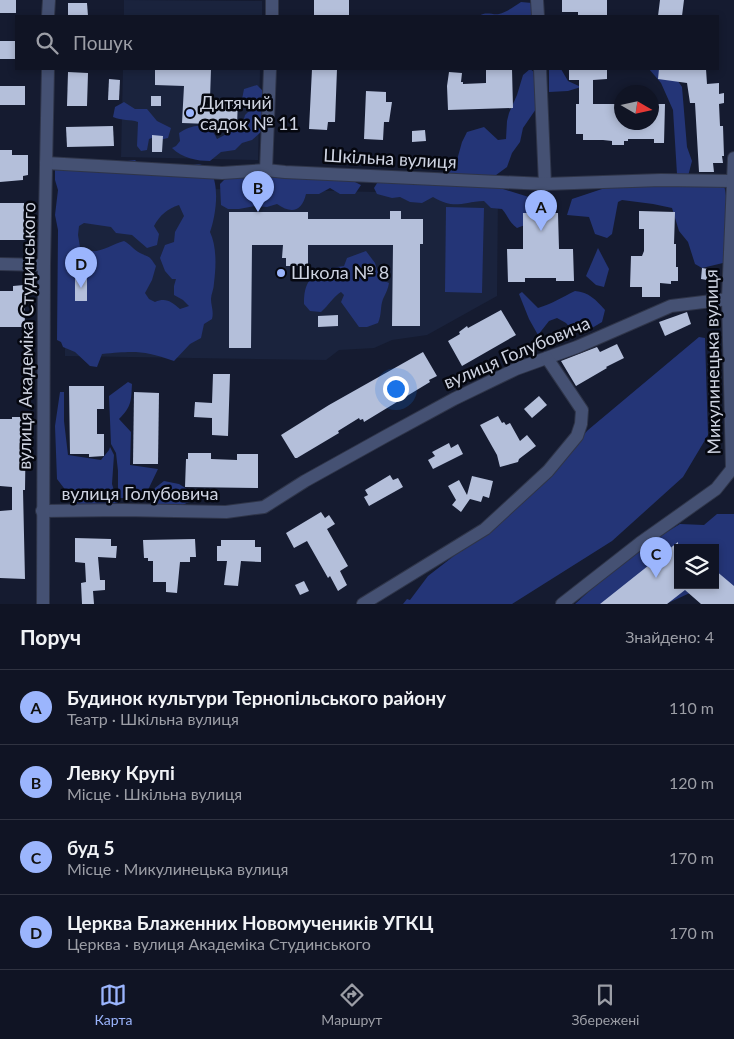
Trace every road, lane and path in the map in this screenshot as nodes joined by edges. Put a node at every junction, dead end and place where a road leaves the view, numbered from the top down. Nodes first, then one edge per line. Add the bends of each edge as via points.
1 (49, 0) edge
2 (272, 0) edge
3 (537, 0) edge
4 (48, 15) edge
5 (272, 15) edge
6 (538, 15) edge
7 (48, 70) edge
8 (270, 70) edge
9 (540, 70) edge
10 (734, 158) edge
11 (46, 163) junction
12 (266, 170) junction
13 (733, 180) edge
14 (545, 184) junction
15 (0, 264) edge
16 (44, 265) junction
17 (728, 299) junction
18 (547, 358) junction
19 (42, 511) junction
20 (43, 604) edge
21 (363, 604) edge
22 (562, 604) edge

1 - 4 street
2 - 5 street
3 - 6 street
7 - 11 street, вулиця Академіка Студинського
8 - 12 street
9 - 14 street
10 - 13 street, Микулинецька вулиця
11 - 12 street, Шкільна вулиця via 222,174
11 - 16 street, вулиця Академіка Студинського
12 - 14 street, Шкільна вулиця
13 - 14 street, Шкільна вулиця
13 - 17 street, Микулинецька вулиця
15 - 16 street
16 - 19 street, вулиця Академіка Студинського
17 - 18 street, вулиця Голубовича via 671,306
17 - 22 street, Микулинецька вулиця via 732,469 716,489
18 - 19 street, вулиця Голубовича via 454,399 264,507 226,512
18 - 21 street via 582,410 582,424 577,436 548,470 485,529
19 - 20 street, вулиця Академіка Студинського

